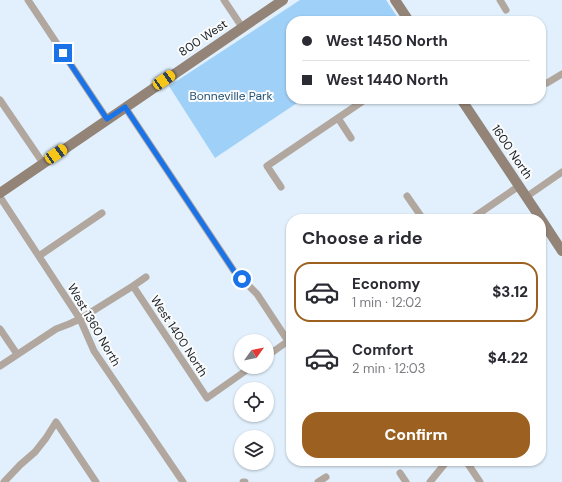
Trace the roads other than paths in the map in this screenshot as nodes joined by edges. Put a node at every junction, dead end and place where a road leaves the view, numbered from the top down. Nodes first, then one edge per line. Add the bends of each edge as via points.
1 (28, 0) edge
2 (224, 0) edge
3 (283, 0) edge
4 (395, 0) edge
5 (500, 0) edge
6 (506, 10) dead end
7 (406, 16) edge
8 (242, 27) junction
9 (562, 74) edge
10 (547, 83) dead end
11 (0, 100) edge
12 (359, 104) edge
13 (464, 104) edge
14 (125, 107) junction
15 (338, 118) junction
16 (107, 119) junction
17 (351, 138) dead end
18 (43, 163) junction
19 (562, 172) edge
20 (519, 186) junction
21 (281, 187) dead end
22 (0, 192) edge
23 (407, 196) dead end
24 (526, 196) junction
25 (0, 197) edge
26 (102, 213) dead end
27 (420, 214) edge
28 (478, 214) edge
29 (538, 214) edge
30 (546, 227) edge
31 (562, 251) edge
32 (39, 256) junction
33 (146, 277) dead end
34 (133, 286) junction
35 (80, 319) junction
36 (0, 329) edge
37 (286, 334) edge
38 (286, 343) edge
39 (274, 351) edge
40 (17, 354) junction
41 (0, 366) edge
42 (241, 374) edge
43 (443, 466) edge
44 (469, 466) edge
45 (400, 472) dead end
46 (326, 477) dead end
47 (4, 482) edge
48 (96, 482) edge
49 (183, 482) edge
50 (318, 482) edge
51 (406, 482) edge
52 (430, 482) edge
53 (480, 482) edge

1 - 16 street
2 - 8 street
3 - 8 street, 800 West
4 - 7 street
5 - 6 street
8 - 14 street, 800 West
9 - 10 street
11 - 18 street
12 - 15 street
13 - 20 street, 1600 North
14 - 16 street, 800 West
14 - 37 street via 234,271 257,294
15 - 17 street
15 - 21 street via 267,166
16 - 18 street, 800 West
18 - 22 street, 800 West
19 - 24 street
20 - 24 street, 1600 North
20 - 28 street
23 - 27 street
24 - 29 street, 1600 North
25 - 32 street, West 1360 North
26 - 32 street
30 - 31 street, 1600 North
32 - 35 street, West 1360 North
33 - 34 street
34 - 35 street
34 - 42 street, West 1400 North via 207,398
35 - 40 street via 56,329
35 - 49 street, West 1360 North via 94,351
36 - 40 street
38 - 39 street
40 - 41 street
43 - 52 street
44 - 53 street
45 - 51 street
46 - 50 street
47 - 48 street via 35,452 56,422

